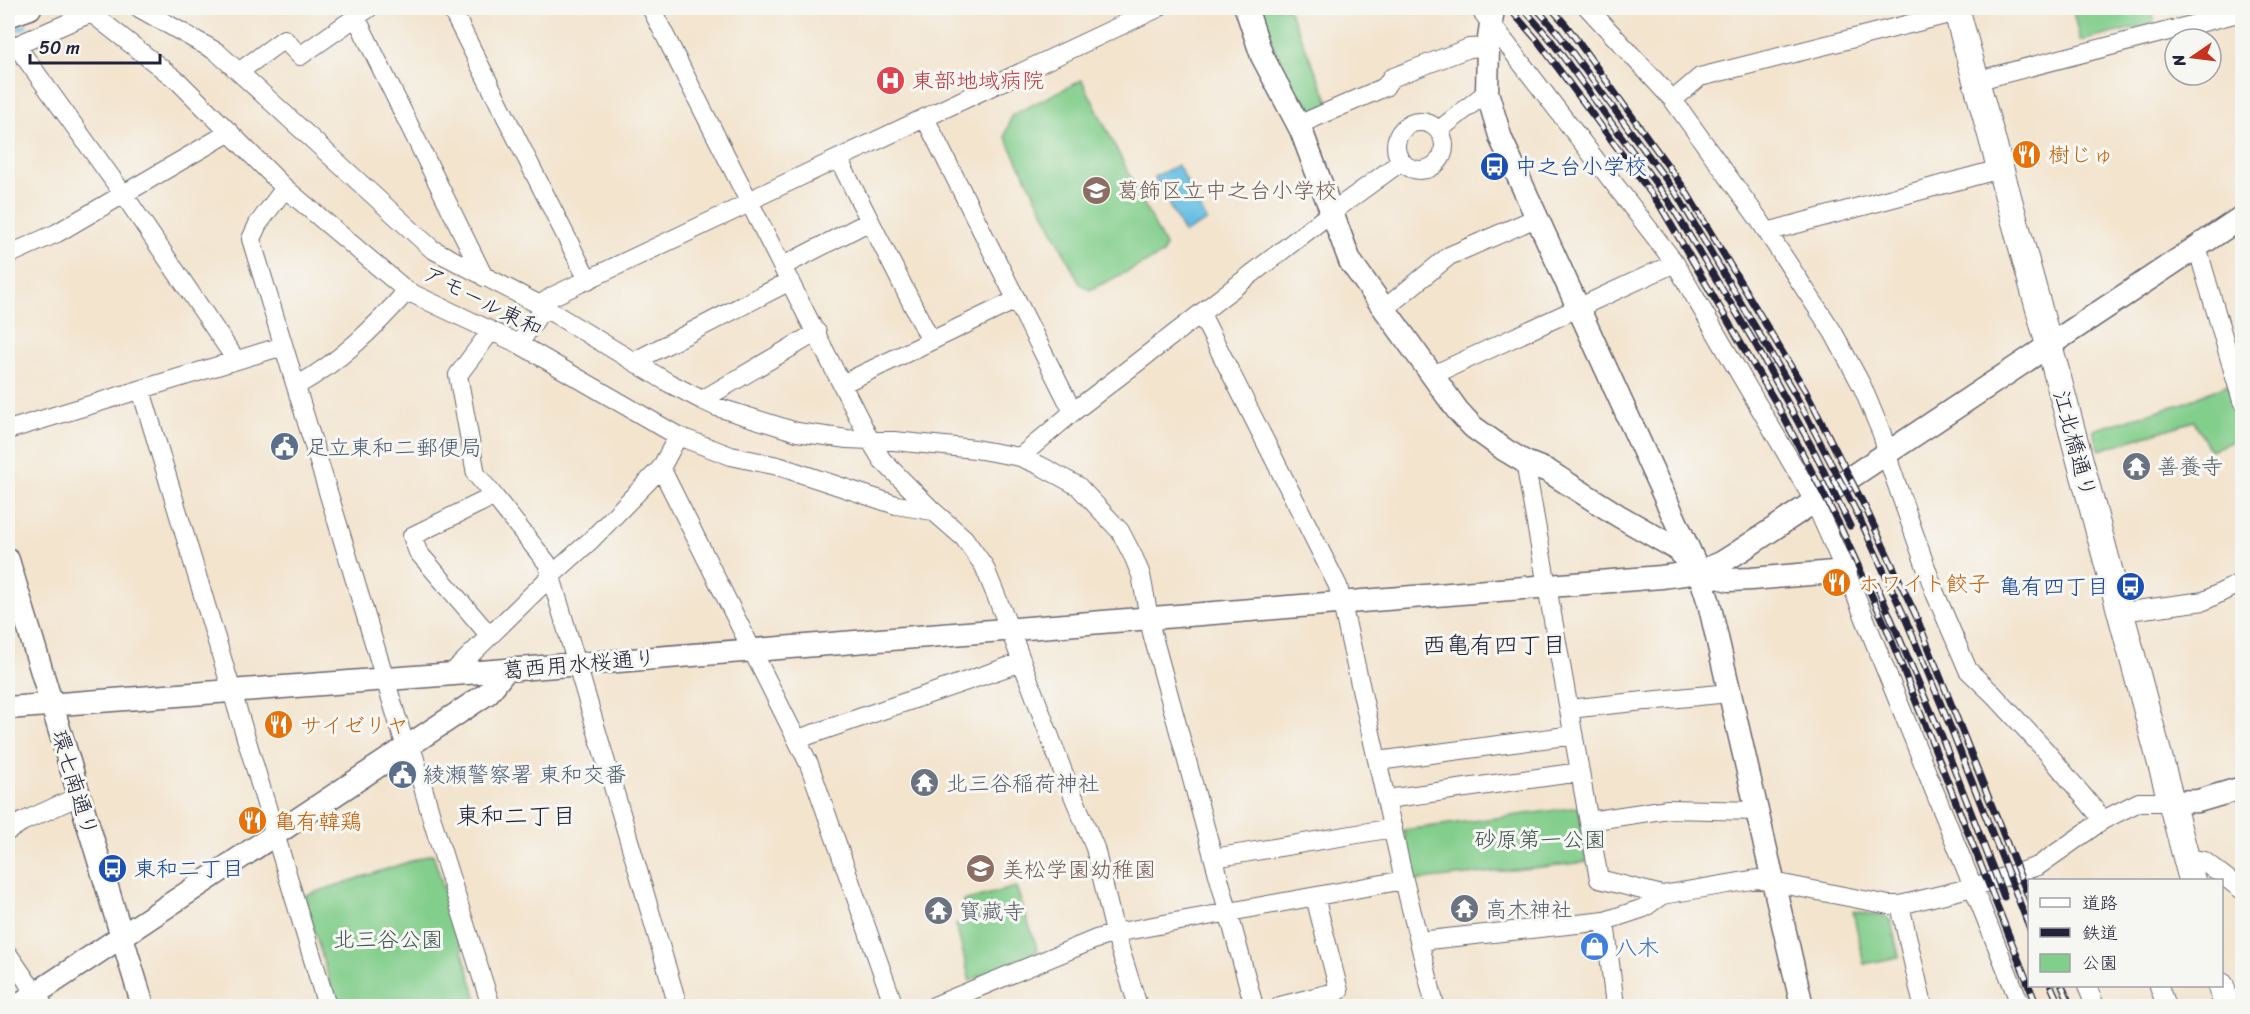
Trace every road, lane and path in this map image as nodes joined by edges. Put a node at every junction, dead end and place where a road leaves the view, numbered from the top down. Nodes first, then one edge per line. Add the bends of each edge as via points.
1 (30, 8) edge
2 (139, 8) edge
3 (451, 8) edge
4 (651, 8) edge
5 (1158, 8) edge
6 (1246, 8) edge
7 (1588, 8) edge
8 (88, 10) edge
9 (1956, 10) edge
10 (362, 12) edge
11 (1488, 12) edge
12 (2242, 12) edge
13 (8, 16) edge
14 (12, 47) edge
15 (1488, 47) junction
16 (240, 71) junction
17 (1975, 81) junction
18 (1487, 92) junction
19 (1673, 100) junction
20 (925, 118) junction
21 (1298, 125) junction
22 (1439, 130) junction
23 (230, 132) junction
24 (838, 160) junction
25 (1402, 161) junction
26 (2000, 170) junction
27 (285, 188) junction
28 (124, 195) junction
29 (751, 201) junction
30 (1332, 212) junction
31 (2242, 217) edge
32 (1536, 218) junction
33 (870, 221) junction
34 (1767, 232) junction
35 (2197, 247) junction
36 (8, 255) edge
37 (1675, 263) junction
38 (786, 274) junction
39 (484, 277) junction
40 (588, 280) junction
41 (407, 291) junction
42 (1016, 300) junction
43 (542, 306) junction
44 (1384, 309) junction
45 (1578, 309) junction
46 (1201, 314) junction
47 (491, 331) junction
48 (817, 332) junction
49 (931, 341) junction
50 (519, 344) junction
51 (2049, 345) junction
52 (283, 346) junction
53 (236, 360) junction
54 (635, 362) junction
55 (1433, 375) junction
56 (842, 384) junction
57 (296, 386) junction
58 (141, 390) junction
59 (2242, 394) edge
60 (702, 400) junction
61 (1073, 412) junction
62 (8, 430) edge
63 (678, 436) junction
64 (870, 440) junction
65 (1887, 453) junction
66 (1020, 457) junction
67 (1525, 462) junction
68 (661, 468) junction
69 (494, 496) junction
70 (1814, 501) junction
71 (933, 511) junction
72 (8, 560) edge
73 (1846, 571) junction
74 (1700, 573) junction
75 (552, 575) junction
76 (2242, 582) edge
77 (1547, 586) junction
78 (1342, 603) junction
79 (2121, 612) junction
80 (1150, 618) junction
81 (1010, 630) junction
82 (490, 636) junction
83 (753, 650) junction
84 (1022, 662) junction
85 (577, 663) junction
86 (506, 670) junction
87 (452, 673) junction
88 (385, 679) junction
89 (231, 690) junction
90 (1729, 693) junction
91 (51, 704) junction
92 (8, 708) edge
93 (1569, 709) junction
94 (1573, 735) junction
95 (798, 739) junction
96 (408, 747) junction
97 (1378, 761) junction
98 (1580, 772) junction
99 (2242, 788) edge
100 (79, 796) junction
101 (1387, 799) junction
102 (2170, 802) junction
103 (1757, 811) junction
104 (2103, 820) junction
105 (1589, 821) junction
106 (1393, 828) junction
107 (8, 831) edge
108 (275, 834) junction
109 (1214, 858) junction
110 (2189, 869) edge
111 (2041, 873) edge
112 (1404, 880) junction
113 (1773, 881) junction
114 (1973, 887) junction
115 (2242, 890) edge
116 (1662, 895) junction
117 (1315, 897) junction
118 (1900, 905) junction
119 (1227, 912) junction
120 (1605, 921) junction
121 (1115, 933) junction
122 (122, 937) junction
123 (1419, 941) junction
124 (8, 954) edge
125 (2087, 987) edge
126 (2158, 987) edge
127 (2221, 987) edge
128 (32, 1002) edge
129 (143, 1006) edge
130 (327, 1006) edge
131 (491, 1006) edge
132 (678, 1006) edge
133 (894, 1006) edge
134 (934, 1006) edge
135 (1138, 1006) edge
136 (1254, 1006) edge
137 (1280, 1006) edge
138 (1435, 1006) edge
139 (1615, 1006) edge
140 (1802, 1006) edge
141 (1923, 1006) edge
142 (2021, 1006) edge
143 (2095, 1006) edge
144 (2166, 1006) edge
145 (2227, 1006) edge

1 - 13 street
2 - 16 street via 217,52
3 - 40 street
4 - 29 street
5 - 20 street
6 - 21 street via 1262,56
7 - 19 street
8 - 14 street
8 - 23 street, アモール東和 via 179,82
9 - 17 main road, 江北橋通り
9 - 19 street via 1700,76
10 - 16 street via 300,56 284,39
10 - 39 street
11 - 15 street
11 - 37 street
12 - 17 street
14 - 28 street
15 - 18 street
15 - 21 street via 1469,48 1391,78 1385,87
16 - 39 street via 432,249
17 - 26 main road, 江北橋通り
18 - 22 street
18 - 32 street via 1501,139
19 - 34 street
20 - 24 street
20 - 42 street
21 - 30 street
22 - 25 street via 1444,146 1439,161 1425,170
22 - 25 street via 1426,122 1404,127 1396,147
23 - 27 street, アモール東和
23 - 28 street
24 - 29 street
24 - 33 street
25 - 30 street
26 - 34 street
26 - 51 main road, 江北橋通り
27 - 41 street, アモール東和
27 - 52 street via 251,240
28 - 36 street
28 - 53 street
29 - 38 street
29 - 40 street
30 - 44 street via 1350,261
30 - 46 street
31 - 35 street
32 - 44 street via 1449,256
32 - 45 street
33 - 38 street
33 - 49 street
34 - 65 street via 1833,332 1862,386
35 - 51 street
35 - 59 street
37 - 45 street
37 - 70 street
38 - 48 street
38 - 54 street
39 - 43 street
40 - 43 street via 553,296
41 - 47 street, アモール東和
41 - 57 street via 365,335 318,374
42 - 49 street
42 - 61 street
43 - 50 street
43 - 54 street
44 - 55 street
45 - 55 street
45 - 74 street
46 - 61 street
46 - 78 street via 1338,586
47 - 50 street, アモール東和
47 - 69 street via 458,375 476,474
48 - 56 street
48 - 60 street
49 - 56 street
50 - 63 street, アモール東和
51 - 65 street
51 - 79 main road, 江北橋通り
52 - 53 street
52 - 57 street
53 - 58 street
54 - 60 street
55 - 67 street via 1473,428
56 - 64 street
57 - 88 street
58 - 62 street
58 - 89 street
60 - 64 street via 797,432
61 - 66 street
63 - 68 street
63 - 71 street, アモール東和 via 731,456 778,466 896,505
64 - 66 street
64 - 71 street via 882,460
65 - 70 street
65 - 104 street via 1935,593 1968,670 2045,750
66 - 80 street via 1078,486 1120,531 1141,575
67 - 74 street via 1548,471 1677,549
67 - 77 street
68 - 75 street
68 - 83 street
69 - 75 street via 548,563
69 - 82 street via 412,536 418,552
70 - 73 street
70 - 74 street
71 - 81 street via 964,538 984,566
72 - 91 street, 環七南通り
73 - 74 street via 1729,580
73 - 114 street
74 - 77 street, 葛西用水桜通り
74 - 90 street
75 - 82 street
75 - 85 street
76 - 79 street via 2204,601
77 - 78 street, 葛西用水桜通り
77 - 93 street
78 - 80 street, 葛西用水桜通り
78 - 97 street
79 - 102 main road, 江北橋通り
80 - 81 street, 葛西用水桜通り
80 - 109 street
81 - 83 street, 葛西用水桜通り
81 - 84 street
82 - 87 street
83 - 85 street, 葛西用水桜通り
83 - 95 street
84 - 95 street
84 - 121 street via 1095,848
85 - 86 street, 葛西用水桜通り
85 - 132 street
86 - 87 street, 葛西用水桜通り
86 - 96 street via 488,693
87 - 88 street, 葛西用水桜通り
88 - 89 street, 葛西用水桜通り
88 - 96 street
89 - 91 street, 葛西用水桜通り
89 - 108 street
90 - 93 street
90 - 103 street
91 - 92 street, 葛西用水桜通り
91 - 100 street, 環七南通り
93 - 94 street
94 - 97 street
94 - 98 street
95 - 133 street
96 - 108 street
96 - 131 street
97 - 101 street
98 - 101 street
98 - 105 street
99 - 102 street via 2198,801
100 - 107 street
100 - 122 street, 環七南通り
101 - 106 street
102 - 104 street via 2139,802
102 - 110 main road, 江北橋通り
103 - 105 street via 1668,809
103 - 113 street
104 - 111 street
105 - 116 street via 1599,879
106 - 109 street
106 - 112 street
108 - 122 street
108 - 130 street
109 - 119 street
110 - 115 street via 2204,861
111 - 114 street
112 - 117 street
112 - 123 street
113 - 116 street via 1757,879
113 - 118 street
113 - 140 street
114 - 118 street
114 - 142 street
116 - 120 street via 1644,908
117 - 119 street
117 - 137 street via 1339,991
118 - 141 street
119 - 121 street
119 - 136 street
120 - 123 street
120 - 139 street
121 - 134 street
121 - 135 street
122 - 128 street
122 - 129 street, 環七南通り
123 - 138 street
124 - 128 street
125 - 143 street
126 - 144 street
127 - 145 main road

